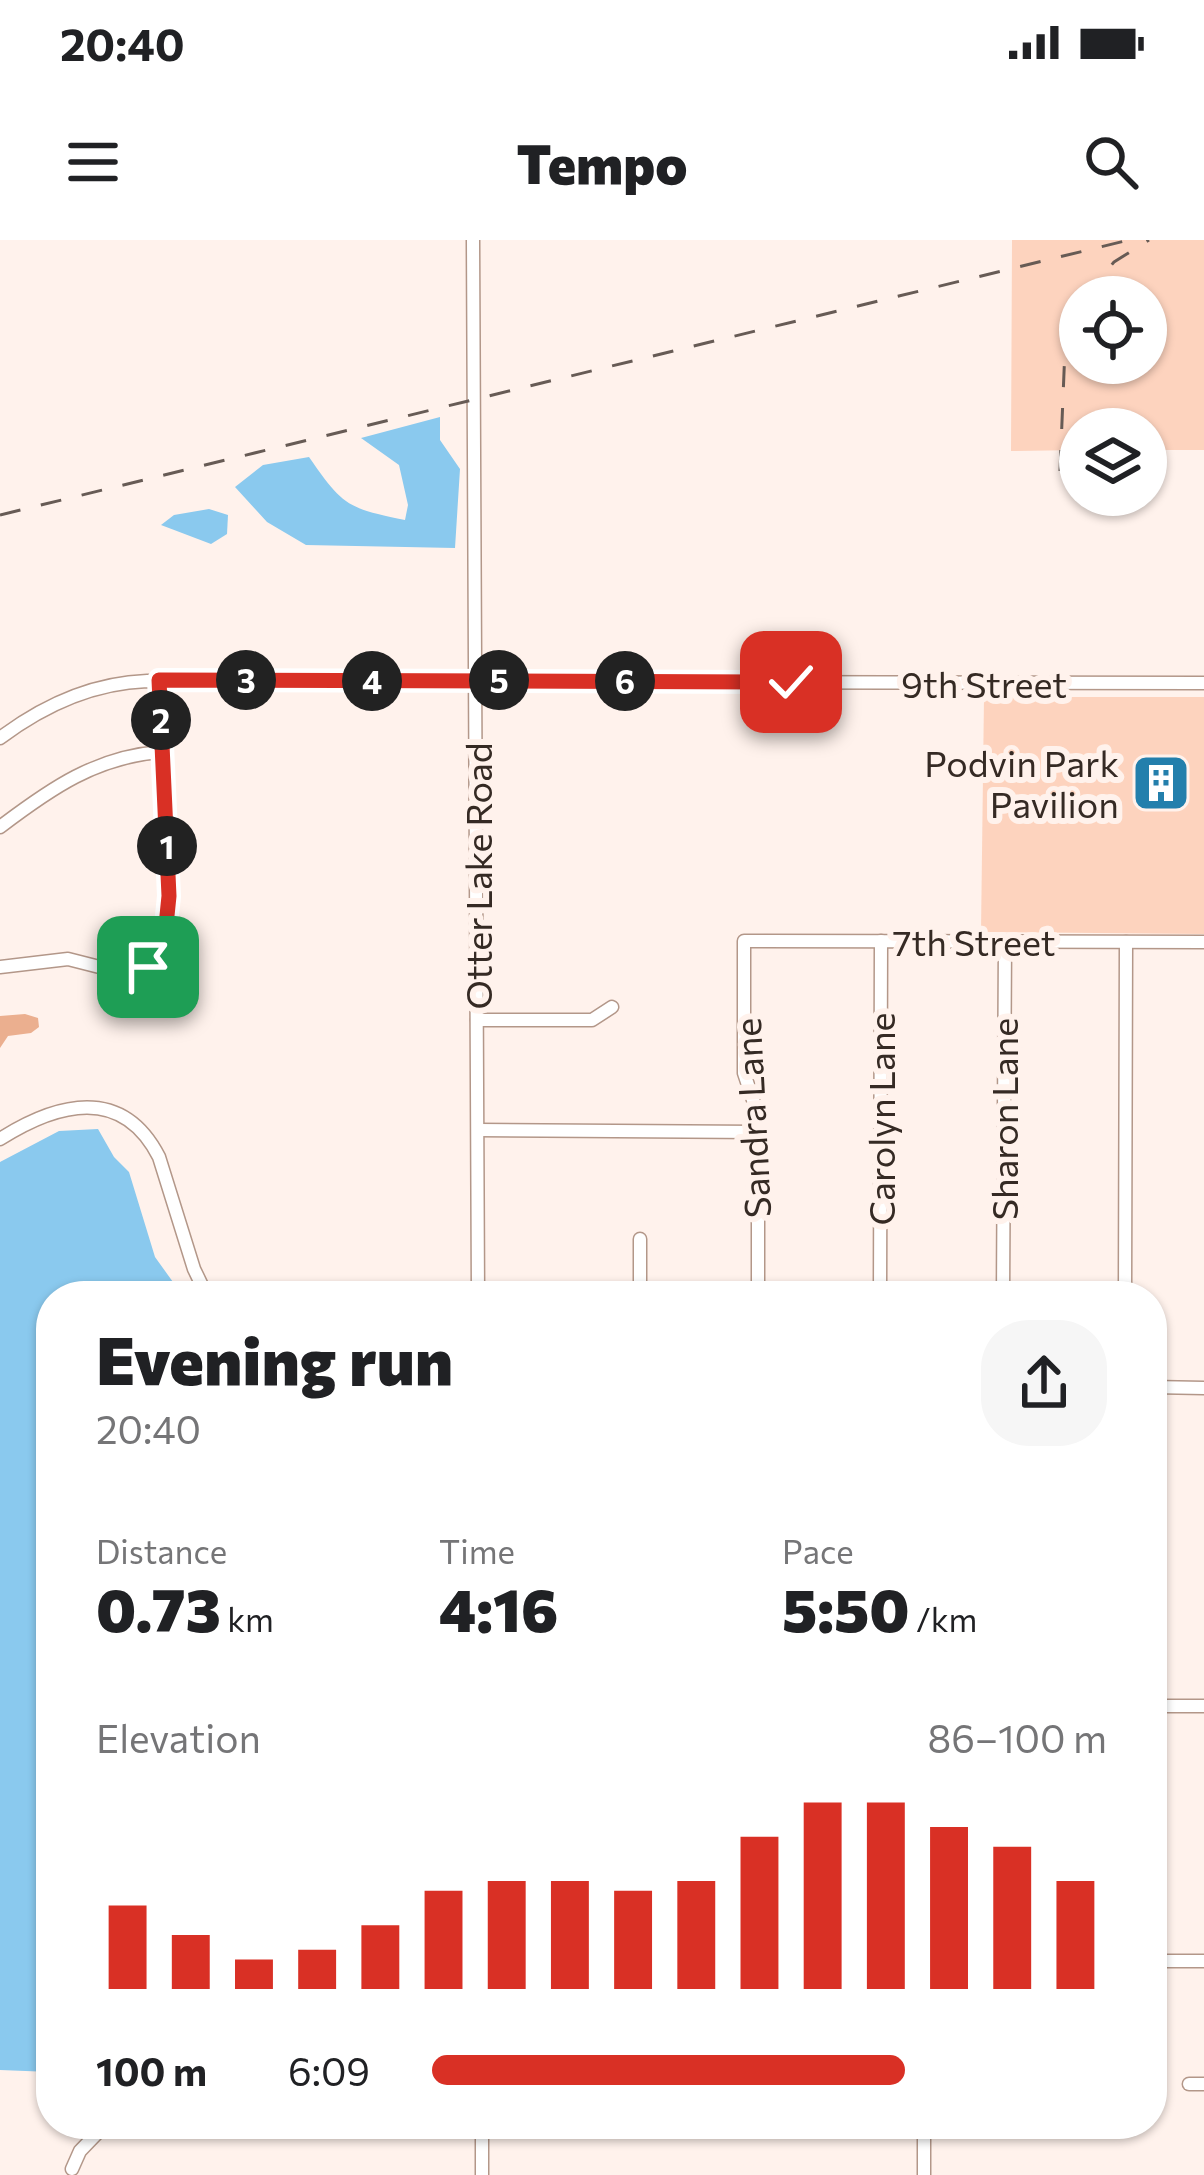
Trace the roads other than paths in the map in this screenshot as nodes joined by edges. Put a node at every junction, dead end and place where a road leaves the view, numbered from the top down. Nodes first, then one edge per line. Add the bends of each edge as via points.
1 (473, 240) edge
2 (159, 680) junction
3 (476, 680) junction
4 (1204, 683) edge
5 (0, 738) edge
6 (162, 752) junction
7 (0, 827) edge
8 (744, 941) joint
9 (881, 941) junction
10 (1005, 941) junction
11 (1126, 942) junction
12 (1204, 942) edge
13 (0, 968) edge
14 (612, 1007) dead end
15 (477, 1020) junction
16 (478, 1130) junction
17 (758, 1132) junction
18 (0, 1139) edge
19 (640, 1240) dead end
20 (198, 1281) edge
21 (478, 1281) edge
22 (640, 1281) edge
23 (758, 1281) edge
24 (880, 1281) edge
25 (1003, 1281) edge
26 (1125, 1281) edge
27 (1167, 1388) edge
28 (1204, 1388) edge
29 (1167, 1706) edge
30 (1204, 1706) edge
31 (1167, 1960) edge
32 (1204, 1960) edge
33 (91, 2139) edge
34 (482, 2139) edge
35 (924, 2139) edge
36 (72, 2169) dead end
37 (482, 2175) edge
38 (924, 2175) edge

1 - 3 street, Otter Lake Road
2 - 3 street, 9th Street
2 - 5 street, 9th Street via 75,695
2 - 6 street
3 - 4 street, 9th Street
3 - 15 street, Otter Lake Road
6 - 7 street via 82,772
6 - 13 street via 169,896 158,957 127,974 65,958
8 - 9 street, 7th Street
8 - 17 street, Sandra Lane via 744,1073
9 - 10 street, 7th Street
9 - 24 street, Carolyn Lane
10 - 11 street, 7th Street
10 - 25 street, Sharon Lane
11 - 12 street, 7th Street
11 - 26 street
14 - 15 street via 592,1020
15 - 16 street, Otter Lake Road
16 - 17 street
16 - 21 street, Otter Lake Road
17 - 23 street, Sandra Lane
18 - 20 street via 64,1110 90,1106 124,1117 159,1156
19 - 22 street
27 - 28 street
29 - 30 street
31 - 32 street
33 - 36 street
34 - 37 street
35 - 38 street

